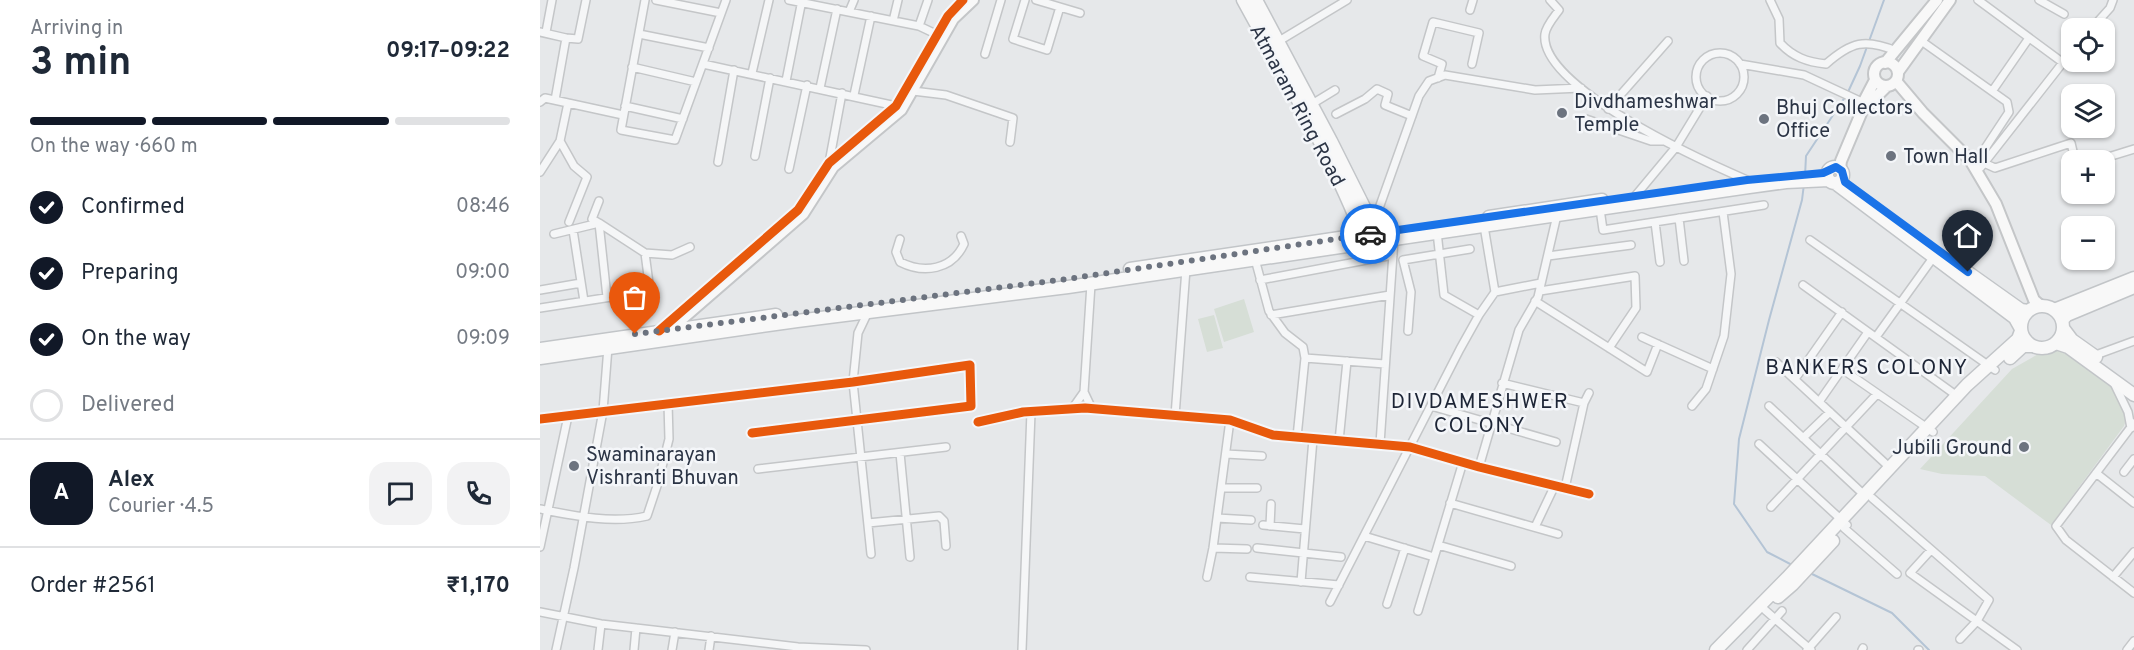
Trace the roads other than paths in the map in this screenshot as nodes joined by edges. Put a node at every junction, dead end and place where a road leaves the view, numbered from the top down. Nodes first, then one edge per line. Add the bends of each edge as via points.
1 (552, 0) edge
2 (586, 0) edge
3 (645, 0) edge
4 (656, 0) edge
5 (726, 0) edge
6 (769, 0) edge
7 (789, 0) edge
8 (854, 0) edge
9 (898, 0) edge
10 (928, 0) edge
11 (963, 0) edge
12 (973, 0) edge
13 (1001, 0) edge
14 (1025, 0) edge
15 (1036, 0) edge
16 (1243, 0) edge
17 (1256, 0) edge
18 (1347, 0) edge
19 (1473, 0) edge
20 (1550, 0) edge
21 (1770, 0) edge
22 (1936, 0) edge
23 (1950, 0) edge
24 (1978, 0) edge
25 (2039, 0) edge
26 (2113, 0) edge
27 (802, 1) edge
28 (825, 3) edge
29 (1060, 7) junction
30 (837, 9) junction
31 (1470, 10) dead end
32 (849, 12) junction
33 (721, 13) junction
34 (1080, 13) dead end
35 (2064, 15) dead end
36 (871, 16) junction
37 (2101, 18) edge
38 (893, 21) junction
39 (919, 26) junction
40 (543, 32) edge
41 (639, 34) junction
42 (938, 35) junction
43 (566, 38) junction
44 (2029, 38) junction
45 (1920, 40) junction
46 (1279, 41) junction
47 (1668, 41) dead end
48 (709, 48) junction
49 (1896, 51) junction
50 (985, 54) dead end
51 (2061, 61) edge
52 (1886, 63) junction
53 (2061, 63) edge
54 (703, 64) junction
55 (1472, 64) dead end
56 (1740, 64) junction
57 (632, 68) junction
58 (734, 70) junction
59 (752, 73) junction
60 (770, 78) junction
61 (1438, 78) junction
62 (1875, 80) junction
63 (786, 81) junction
64 (1893, 81) junction
65 (696, 82) junction
66 (807, 85) junction
67 (820, 88) junction
68 (1581, 88) junction
69 (1335, 90) dead end
70 (1993, 90) junction
71 (913, 91) junction
72 (842, 93) junction
73 (854, 95) junction
74 (1707, 96) junction
75 (555, 100) junction
76 (540, 102) edge
77 (568, 103) junction
78 (1864, 103) junction
79 (1312, 104) junction
80 (625, 106) junction
81 (896, 106) junction
82 (1608, 109) junction
83 (1336, 114) dead end
84 (623, 116) junction
85 (1412, 116) junction
86 (683, 119) junction
87 (1586, 119) dead end
88 (560, 141) junction
89 (1010, 142) dead end
90 (1665, 142) junction
91 (1677, 147) junction
92 (2134, 149) edge
93 (2073, 150) edge
94 (2115, 155) edge
95 (755, 156) dead end
96 (718, 162) dead end
97 (829, 163) junction
98 (541, 168) edge
99 (789, 170) dead end
100 (1981, 170) junction
101 (1832, 175) junction
102 (1786, 179) junction
103 (1747, 180) junction
104 (1636, 195) junction
105 (599, 201) dead end
106 (1764, 205) dead end
107 (1600, 209) junction
108 (1723, 212) junction
109 (1557, 215) junction
110 (1679, 218) junction
111 (569, 222) dead end
112 (1654, 222) junction
113 (598, 223) junction
114 (1484, 226) junction
115 (573, 230) junction
116 (1437, 232) junction
117 (554, 234) dead end
118 (1371, 235) junction
119 (961, 236) dead end
120 (900, 239) dead end
121 (1394, 239) junction
122 (1810, 240) dead end
123 (1631, 245) dead end
124 (690, 248) dead end
125 (1470, 249) dead end
126 (645, 253) junction
127 (1440, 254) junction
128 (1393, 255) junction
129 (1548, 256) junction
130 (1255, 259) junction
131 (1684, 261) dead end
132 (1660, 262) dead end
133 (1930, 262) dead end
134 (1186, 269) junction
135 (2134, 278) edge
136 (1260, 280) junction
137 (581, 283) junction
138 (1541, 283) junction
139 (1091, 284) junction
140 (1803, 285) dead end
141 (2134, 287) edge
142 (540, 290) edge
143 (1540, 291) junction
144 (1496, 292) junction
145 (1390, 295) junction
146 (607, 297) junction
147 (584, 301) junction
148 (1536, 301) junction
149 (1899, 304) junction
150 (2034, 306) junction
151 (540, 308) edge
152 (2054, 310) junction
153 (868, 312) junction
154 (1842, 312) junction
155 (1271, 315) junction
156 (1479, 315) junction
157 (2063, 324) junction
158 (2021, 329) junction
159 (1408, 331) dead end
160 (1868, 332) junction
161 (662, 333) junction
162 (1642, 336) dead end
163 (1876, 337) junction
164 (2134, 341) edge
165 (2056, 343) junction
166 (1658, 344) junction
167 (2031, 346) junction
168 (608, 347) junction
169 (1609, 348) junction
170 (540, 349) edge
171 (2093, 356) junction
172 (540, 358) edge
173 (1305, 358) junction
174 (1347, 361) junction
175 (1776, 362) dead end
176 (1385, 364) junction
177 (1993, 368) junction
178 (1713, 369) junction
179 (1842, 369) junction
180 (1795, 379) junction
181 (2112, 379) junction
182 (853, 382) junction
183 (1502, 383) junction
184 (2134, 386) edge
185 (1084, 392) junction
186 (1589, 393) dead end
187 (1953, 393) dead end
188 (1877, 394) junction
189 (2134, 395) edge
190 (1819, 402) junction
191 (669, 403) junction
192 (1584, 403) junction
193 (1431, 406) junction
194 (1692, 406) dead end
195 (1769, 406) dead end
196 (1072, 409) junction
197 (1092, 409) junction
198 (603, 411) junction
199 (1031, 412) junction
200 (1830, 412) junction
201 (568, 416) junction
202 (1175, 416) junction
203 (540, 419) edge
204 (857, 420) junction
205 (1230, 420) junction
206 (978, 422) dead end
207 (1491, 423) junction
208 (2132, 425) edge
209 (1846, 427) junction
210 (1930, 429) junction
211 (752, 433) dead end
212 (1297, 437) junction
213 (1803, 438) junction
214 (1313, 439) junction
215 (1339, 441) junction
216 (1556, 442) dead end
217 (1380, 444) junction
218 (1759, 444) dead end
219 (946, 447) dead end
220 (1410, 447) junction
221 (900, 453) junction
222 (1226, 454) junction
223 (1821, 454) junction
224 (1262, 456) dead end
225 (861, 458) junction
226 (2134, 459) edge
227 (1463, 462) junction
228 (1887, 465) dead end
229 (1479, 467) junction
230 (758, 469) dead end
231 (2124, 472) dead end
232 (2096, 473) junction
233 (1798, 480) junction
234 (1555, 485) junction
235 (1221, 488) junction
236 (1257, 488) dead end
237 (1565, 488) junction
238 (1589, 494) dead end
239 (1867, 495) junction
240 (1450, 503) junction
241 (2134, 503) edge
242 (1271, 504) dead end
243 (1771, 507) dead end
244 (544, 510) edge
245 (584, 516) junction
246 (1217, 518) junction
247 (907, 520) junction
248 (1251, 520) dead end
249 (868, 523) junction
250 (1844, 524) junction
251 (1535, 527) junction
252 (1305, 529) junction
253 (1558, 534) dead end
254 (1364, 536) junction
255 (1438, 545) junction
256 (946, 546) dead end
257 (540, 547) edge
258 (1213, 548) junction
259 (1257, 548) dead end
260 (1405, 548) junction
261 (1247, 549) dead end
262 (1931, 550) junction
263 (2134, 552) edge
264 (1304, 553) junction
265 (871, 554) dead end
266 (910, 557) dead end
267 (1341, 557) dead end
268 (1434, 557) junction
269 (1511, 566) dead end
270 (1897, 574) dead end
271 (1207, 577) dead end
272 (1250, 577) dead end
273 (2113, 577) junction
274 (1790, 581) junction
275 (1301, 582) junction
276 (1339, 585) junction
277 (2134, 593) edge
278 (1330, 602) dead end
279 (1387, 604) dead end
280 (1765, 610) junction
281 (1418, 611) dead end
282 (1782, 611) dead end
283 (540, 612) edge
284 (562, 617) junction
285 (1836, 617) dead end
286 (1775, 619) junction
287 (1977, 621) junction
288 (601, 624) junction
289 (636, 628) junction
290 (675, 632) junction
291 (711, 636) junction
292 (1960, 639) dead end
293 (747, 641) junction
294 (2134, 641) edge
295 (798, 648) edge
296 (834, 649) edge
297 (1809, 649) edge
298 (2129, 649) edge
299 (556, 650) edge
300 (598, 650) edge
301 (634, 650) edge
302 (672, 650) edge
303 (709, 650) edge
304 (746, 650) edge
305 (866, 650) edge
306 (1022, 650) edge
307 (1716, 650) edge
308 (1726, 650) edge
309 (1747, 650) edge
310 (2017, 650) edge

1 - 40 street
2 - 43 street via 578,39
3 - 41 street
4 - 33 street
5 - 33 street
6 - 59 street
7 - 27 street
8 - 32 street
9 - 38 street
10 - 39 street
11 - 42 street
12 - 71 street via 953,19
13 - 50 street
14 - 29 street via 1013,39 1047,50
15 - 29 street
16 - 118 main road, Atmaram Ring Road
17 - 46 main road, Atmaram Ring Road
18 - 46 street
19 - 31 street
20 - 68 street via 1559,10 1545,33 1546,45 1555,62
21 - 49 street via 1779,19 1780,43 1809,63 1826,64 1843,49 1858,44 1881,45
22 - 49 street
23 - 45 street
24 - 44 street
25 - 35 street
26 - 37 street
27 - 28 street
27 - 63 street
28 - 30 street
29 - 34 street
30 - 32 street
30 - 67 street
32 - 36 street
33 - 48 street
36 - 38 street
36 - 73 street
38 - 39 street
39 - 42 street
40 - 43 street
41 - 48 street
41 - 57 street
42 - 81 street
43 - 75 street
44 - 51 street
44 - 70 street
45 - 64 street
45 - 70 street
46 - 79 main road, Atmaram Ring Road
47 - 82 street
48 - 54 street
49 - 52 street
52 - 62 street via 1875,70
52 - 64 street via 1892,64
53 - 100 street
54 - 58 street
54 - 65 street
55 - 61 street via 1479,33 1433,22 1423,56 1442,64
56 - 74 street via 1744,82 1736,94 1722,100
56 - 74 street via 1724,54 1703,61 1697,78
56 - 78 street via 1804,75
57 - 65 street
57 - 80 street
58 - 59 street
58 - 96 street
59 - 60 street
60 - 63 street
60 - 95 street
61 - 68 street via 1445,75 1535,90
61 - 85 street via 1429,81
62 - 64 street via 1880,85
62 - 78 street
63 - 66 street
64 - 100 street
64 - 101 street via 1862,111
65 - 86 street
66 - 67 street
66 - 99 street
67 - 72 street
68 - 82 street
69 - 79 street
70 - 100 street via 2007,102 2009,112 1978,159
71 - 89 street via 946,95 1013,118
71 - 161 street via 893,118 834,167 803,214
72 - 73 street
72 - 97 street
73 - 81 street
74 - 91 street
75 - 76 street via 545,98
75 - 77 street
77 - 84 street
77 - 88 street
78 - 101 street
79 - 118 main road, Atmaram Ring Road
80 - 84 street
80 - 86 street
81 - 97 street
82 - 90 street
83 - 85 street via 1377,89 1388,94 1385,105
84 - 86 street via 621,130 675,140
85 - 118 street
87 - 90 street
88 - 98 street
88 - 111 street via 574,166 586,177
90 - 91 street
91 - 103 street
91 - 104 street
92 - 94 street
93 - 100 street via 2071,143
97 - 161 street via 798,210
100 - 150 street via 2010,236
101 - 102 main road
101 - 150 main road via 2021,310
101 - 158 main road via 2015,318
102 - 103 main road
102 - 107 main road
103 - 104 main road
104 - 118 main road
105 - 113 street via 592,219
106 - 108 street
107 - 109 main road
107 - 112 street via 1603,230
108 - 110 street
108 - 178 street via 1731,274 1724,336
109 - 114 main road
109 - 129 street
110 - 112 street
110 - 131 street
112 - 132 street
113 - 115 street
113 - 126 street
113 - 146 street
114 - 116 main road
114 - 144 street
115 - 117 street
115 - 137 street
116 - 121 main road
116 - 127 street
118 - 121 main road
118 - 130 main road
118 - 161 main road
119 - 120 street via 964,243 959,255 938,268 911,268 900,262 896,252
121 - 128 street
122 - 149 street
123 - 129 street
124 - 126 street via 672,255
125 - 127 street
126 - 146 street via 650,291
127 - 156 street via 1444,295
127 - 159 street via 1403,260 1411,292
128 - 136 street
128 - 145 street
129 - 138 street
130 - 134 main road
130 - 136 street
133 - 149 street
134 - 139 main road
134 - 202 street
135 - 152 main road
136 - 155 street
137 - 142 street
137 - 147 street
138 - 143 street
138 - 144 street
139 - 153 main road
139 - 185 street
140 - 154 street
141 - 157 main road via 2067,315
143 - 148 street
143 - 169 street via 1635,276 1636,308
144 - 156 street
145 - 155 street
145 - 176 street
146 - 147 street
147 - 151 street
148 - 169 street
148 - 183 street via 1519,330
149 - 163 street
149 - 177 street
150 - 152 main road
150 - 158 main road via 2023,318
152 - 157 main road
153 - 161 main road
153 - 182 street via 858,333
154 - 160 street
154 - 180 street
155 - 173 street via 1303,347
156 - 193 street
157 - 165 main road
157 - 171 main road via 2072,340
158 - 167 main road
158 - 177 main road via 2018,339
160 - 163 street
160 - 179 street
161 - 168 main road
161 - 170 main road
162 - 166 street
163 - 187 street
164 - 171 street
165 - 167 main road via 2044,348
165 - 181 main road via 2068,347
166 - 169 street via 1647,372
166 - 178 street
167 - 177 main road via 2023,346
168 - 172 main road
168 - 198 street
171 - 184 main road
173 - 174 street
173 - 212 street
174 - 176 street
174 - 215 street
175 - 180 street
176 - 217 street
177 - 210 main road
178 - 194 street via 1707,389
179 - 188 street
179 - 190 street
180 - 190 street
181 - 189 main road
181 - 208 street
182 - 191 street
182 - 204 street
182 - 204 street via 970,365 971,406
183 - 192 street
183 - 207 street
185 - 196 street
185 - 197 street
186 - 192 street
188 - 209 street
188 - 210 street
190 - 200 street
191 - 198 street
191 - 245 street via 669,439 647,516
192 - 237 street
193 - 207 street
193 - 220 street
195 - 213 street
196 - 197 street
196 - 199 street
197 - 202 street
198 - 201 street
198 - 245 street
199 - 206 street
199 - 306 street
200 - 209 street
200 - 213 street
201 - 203 street
201 - 244 street
202 - 205 street
204 - 211 street
204 - 225 street
205 - 212 street via 1273,435
205 - 222 street
207 - 216 street
207 - 229 street
208 - 232 street
209 - 223 street
209 - 228 street
210 - 239 main road
210 - 250 main road
212 - 214 street
213 - 223 street
214 - 215 street
214 - 252 street
215 - 217 street
217 - 220 street
218 - 233 street
219 - 221 street
220 - 227 street
220 - 254 street
221 - 225 street
221 - 247 street
222 - 224 street
222 - 235 street
223 - 233 street
223 - 239 street
225 - 230 street
225 - 249 street
226 - 231 street
227 - 229 street
227 - 240 street
229 - 234 street
232 - 241 street
232 - 273 street via 2056,526 2066,540
233 - 243 street
233 - 250 street
234 - 237 street
234 - 251 street
235 - 236 street
235 - 246 street
237 - 238 street
239 - 250 main road
239 - 262 street
240 - 251 street
240 - 255 street
242 - 252 street via 1267,525
244 - 245 street
244 - 257 street
245 - 284 street
246 - 248 street
246 - 258 street
247 - 249 street
247 - 256 street via 942,517
247 - 266 street
249 - 265 street
250 - 270 street
250 - 274 main road
251 - 253 street
252 - 264 street
254 - 260 street
254 - 276 street
255 - 268 street
255 - 269 street
258 - 261 street
258 - 271 street
259 - 264 street
260 - 268 street
260 - 279 street
262 - 287 street via 1989,600
262 - 287 street via 1910,573
263 - 273 street
264 - 267 street
264 - 275 street
268 - 281 street
272 - 275 street
273 - 277 street
274 - 280 main road
274 - 307 main road
275 - 276 street
276 - 278 street
280 - 286 street
280 - 308 main road
282 - 286 street
283 - 284 street
284 - 288 street
284 - 299 street
285 - 297 street
286 - 297 street
286 - 309 street
287 - 292 street
287 - 310 street
288 - 289 street
288 - 300 street
289 - 290 street
289 - 301 street
290 - 291 street
290 - 302 street
291 - 293 street
291 - 303 street
293 - 295 street
293 - 304 street
294 - 298 street
295 - 296 street
296 - 305 street

